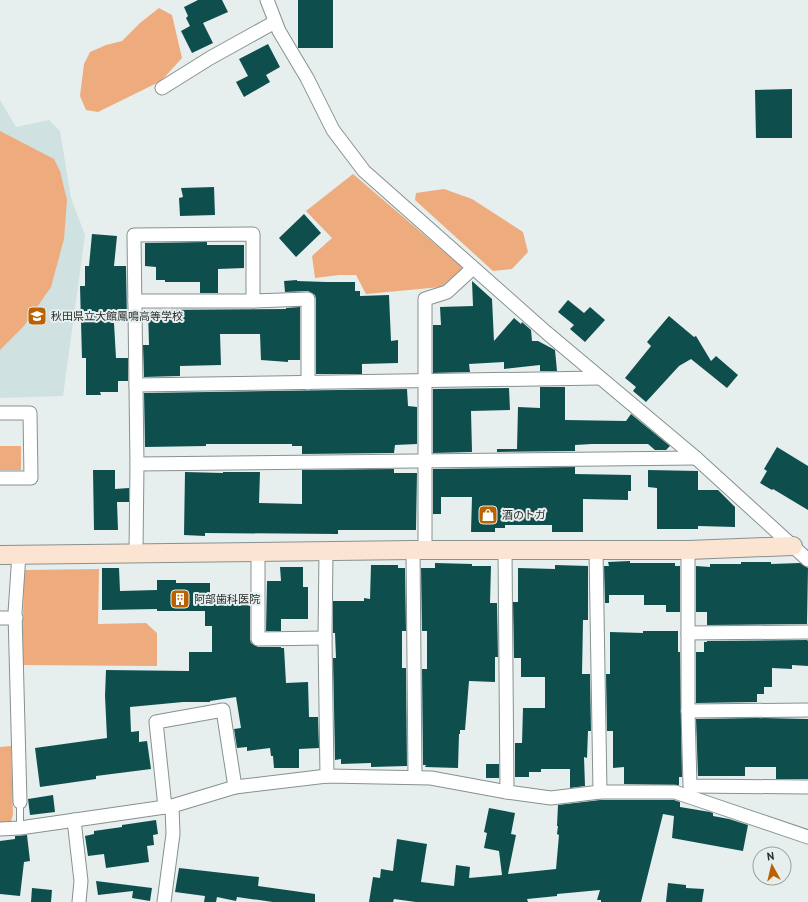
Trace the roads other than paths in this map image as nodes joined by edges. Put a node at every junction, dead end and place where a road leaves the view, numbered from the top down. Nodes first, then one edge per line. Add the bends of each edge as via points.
1 (267, 0) edge
2 (275, 22) junction
3 (162, 88) dead end
4 (473, 268) junction
5 (135, 301) junction
6 (253, 301) junction
7 (600, 378) junction
8 (426, 381) junction
9 (308, 383) junction
10 (136, 385) junction
11 (0, 413) edge
12 (696, 458) junction
13 (425, 462) junction
14 (138, 464) junction
15 (0, 478) edge
16 (793, 546) junction
17 (419, 550) junction
18 (505, 550) junction
19 (596, 550) junction
20 (688, 550) junction
21 (326, 551) junction
22 (136, 552) junction
23 (258, 552) junction
24 (19, 554) junction
25 (0, 555) edge
26 (808, 560) edge
27 (0, 618) edge
28 (16, 618) junction
29 (808, 632) edge
30 (688, 633) junction
31 (325, 638) junction
32 (808, 710) edge
33 (688, 711) junction
34 (327, 776) junction
35 (415, 777) junction
36 (235, 787) junction
37 (808, 787) edge
38 (689, 791) junction
39 (506, 792) junction
40 (600, 792) junction
41 (20, 802) joint
42 (168, 806) junction
43 (74, 820) junction
44 (20, 828) junction
45 (0, 829) edge
46 (808, 837) edge
47 (79, 902) edge
48 (164, 902) edge

1 - 2 street
2 - 3 street
2 - 4 street via 333,130 364,171
4 - 7 street
4 - 8 street via 447,292 425,299
5 - 6 street
5 - 6 street via 134,235 253,234
5 - 10 street
6 - 9 street via 308,299
7 - 8 street
7 - 12 street
8 - 9 street
8 - 13 street
9 - 10 street
10 - 14 street
11 - 15 street via 30,413 30,478
12 - 13 street
12 - 16 street
13 - 14 street
13 - 17 street
14 - 22 street
16 - 20 street
16 - 26 street
17 - 18 street
17 - 21 street
17 - 35 street
18 - 19 street
18 - 39 street
19 - 20 street
19 - 40 street
20 - 30 street
21 - 23 street
21 - 31 street
22 - 23 street
22 - 24 street
23 - 31 street via 258,639
24 - 25 street
24 - 28 street
27 - 28 street
28 - 41 street
29 - 30 street
30 - 33 street
31 - 34 street
32 - 33 street
33 - 38 street
34 - 35 street
34 - 36 street
35 - 39 street
36 - 42 street
36 - 42 street via 223,710 156,722
37 - 38 street
38 - 40 street
38 - 46 street
39 - 40 street via 551,798
41 - 44 lane
42 - 43 street
42 - 48 street via 173,834
43 - 44 street
43 - 47 street via 81,881
44 - 45 street

